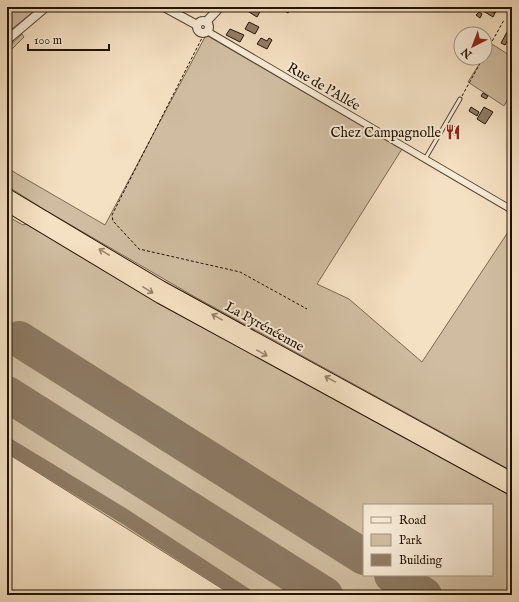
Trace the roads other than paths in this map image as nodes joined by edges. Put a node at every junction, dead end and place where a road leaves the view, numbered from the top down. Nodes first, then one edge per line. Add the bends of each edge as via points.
1 (46, 7) edge
2 (164, 7) edge
3 (220, 7) edge
4 (206, 22) junction
5 (197, 25) junction
6 (205, 32) junction
7 (7, 40) edge
8 (460, 99) road end
9 (425, 159) junction
10 (7, 195) edge
11 (7, 205) edge
12 (512, 210) edge
13 (512, 479) edge
14 (512, 489) edge

1 - 7 street
2 - 5 street
3 - 4 street
4 - 5 street via 202,21
4 - 6 street via 209,28
5 - 6 street via 198,31
6 - 9 street, Rue de l'Allée
8 - 9 lane
9 - 12 street, Rue de l'Allée via 435,161
13 -> 10 highway, La Pyrénéenne via 161,287
11 -> 14 highway, La Pyrénéenne via 160,297

